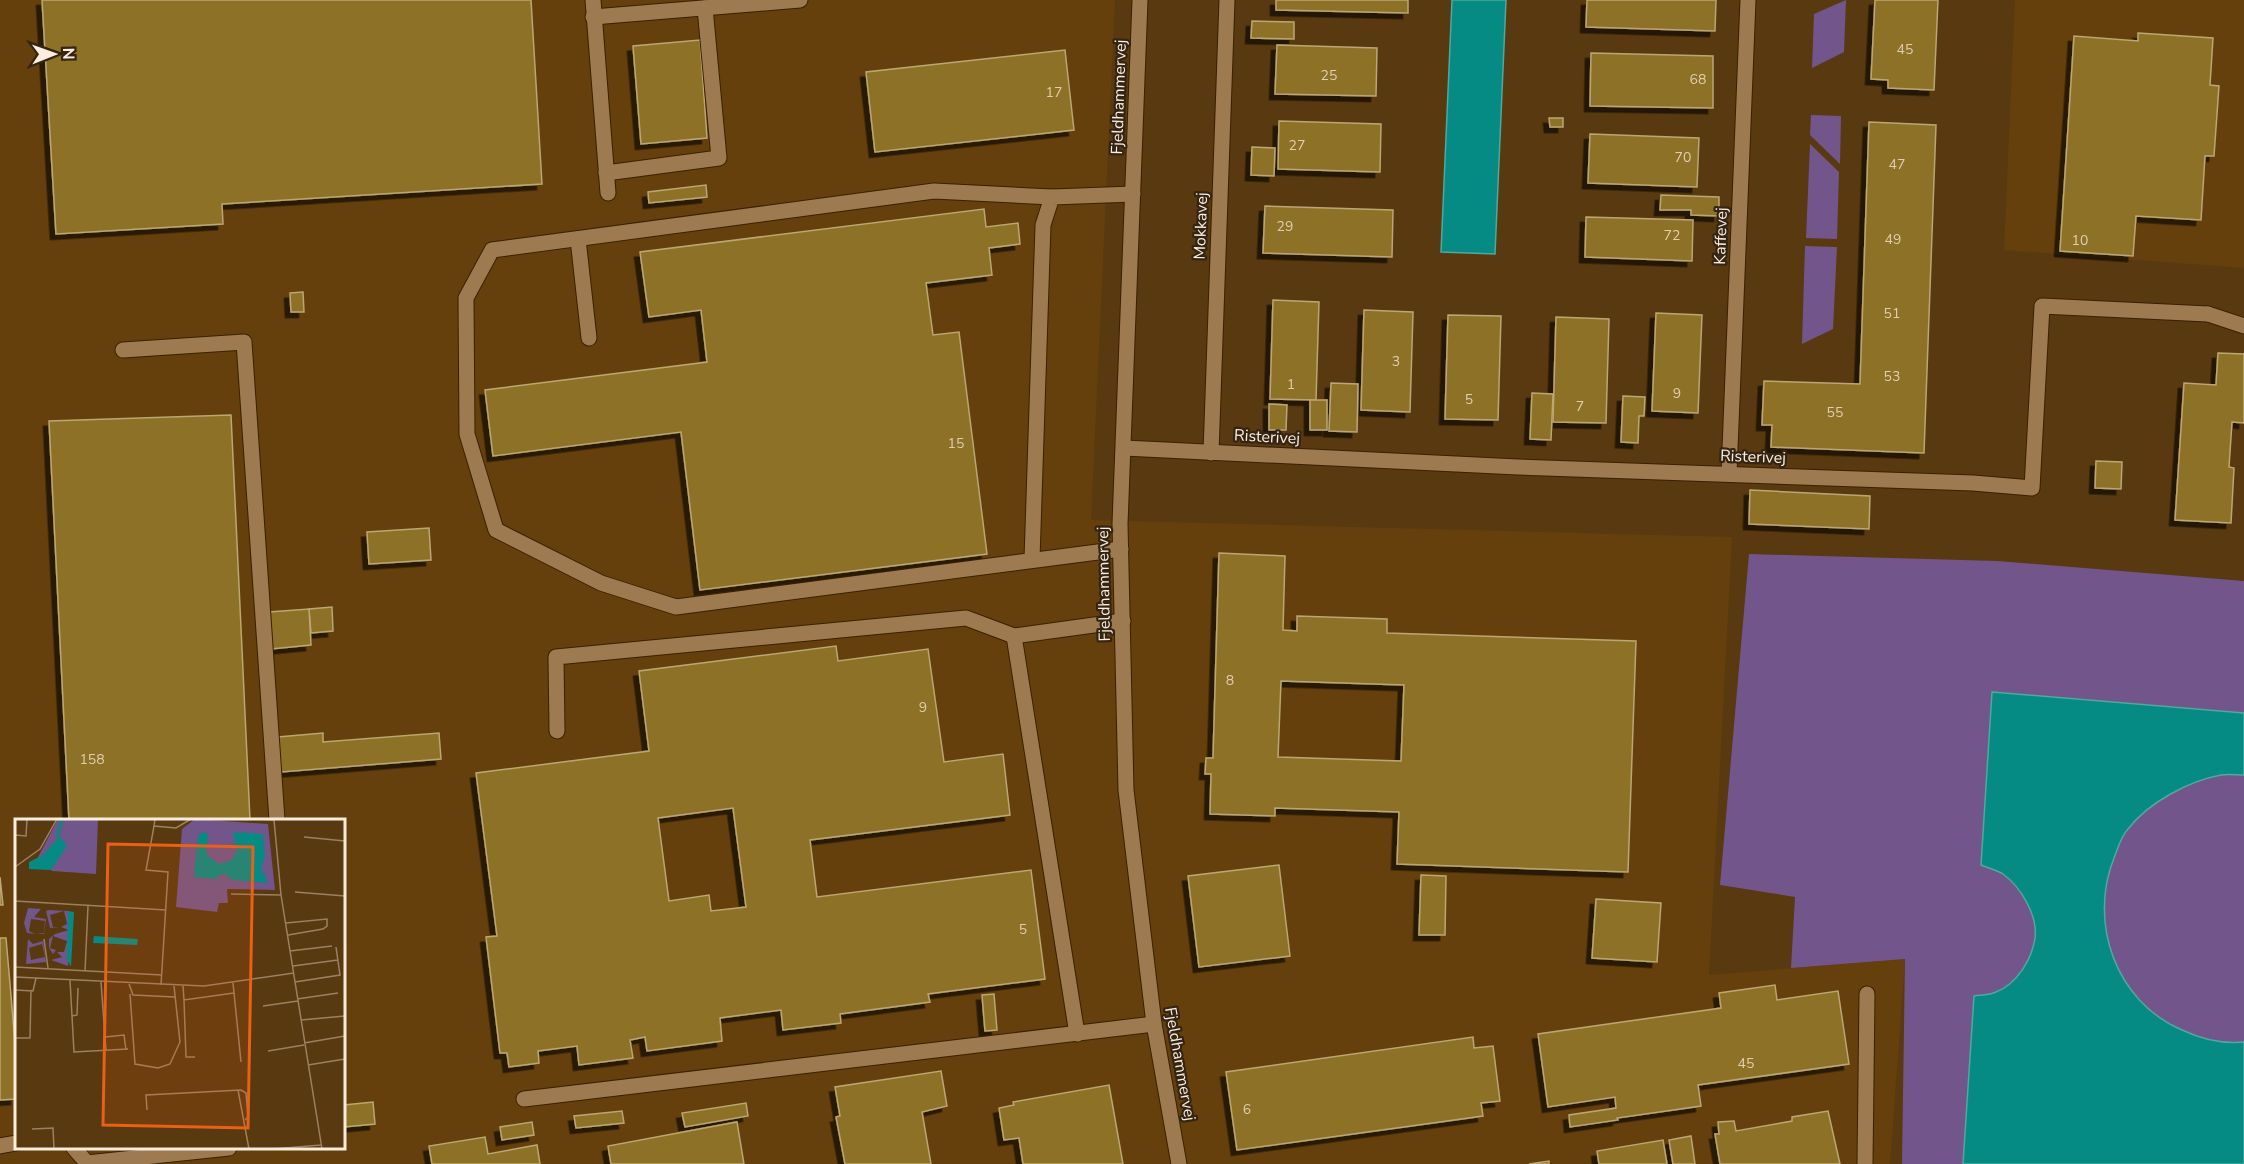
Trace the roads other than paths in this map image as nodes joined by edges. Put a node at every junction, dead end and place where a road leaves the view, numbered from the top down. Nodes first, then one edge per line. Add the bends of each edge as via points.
1 (593, 0) edge
2 (800, 0) edge
3 (1140, 0) edge
4 (1227, 0) edge
5 (1748, 0) edge
6 (705, 8) junction
7 (593, 17) junction
8 (606, 173) junction
9 (608, 193) dead end
10 (1133, 194) junction
11 (1052, 197) junction
12 (578, 238) junction
13 (2244, 326) edge
14 (589, 338) dead end
15 (123, 350) dead end
16 (1124, 448) junction
17 (1211, 453) junction
18 (1729, 474) junction
19 (1121, 549) junction
20 (1032, 559) junction
21 (1123, 621) junction
22 (1014, 636) junction
23 (557, 731) dead end
24 (278, 819) edge
25 (1867, 994) dead end
26 (1154, 1024) junction
27 (1077, 1034) junction
28 (524, 1100) dead end
29 (15, 1143) edge
30 (0, 1146) edge
31 (75, 1149) edge
32 (220, 1149) edge
33 (1179, 1164) edge
34 (1865, 1164) edge

1 - 7 street
2 - 6 street
3 - 10 street, Fjeldhammervej
4 - 17 street, Mokkavej
5 - 18 street, Kaffevej
6 - 7 street
6 - 8 street via 719,158
7 - 8 street
8 - 9 street
10 - 11 street
10 - 16 street, Fjeldhammervej
11 - 12 street via 934,191
11 - 20 street via 1043,225
12 - 14 street
12 - 20 street via 492,250 466,298 467,434 496,530 601,583 676,607
13 - 18 street, Risterivej via 2208,314 2042,306 2032,488
15 - 24 street via 244,342
16 - 17 street, Risterivej
16 - 19 street, Fjeldhammervej
17 - 18 street, Risterivej
19 - 20 street
19 - 21 street, Fjeldhammervej
21 - 22 street
21 - 26 street, Fjeldhammervej via 1126,790
22 - 23 street via 966,618 556,657
22 - 27 street
25 - 34 street
26 - 27 street
26 - 33 street, Fjeldhammervej
27 - 28 street
29 - 30 street
31 - 32 street via 87,1163

